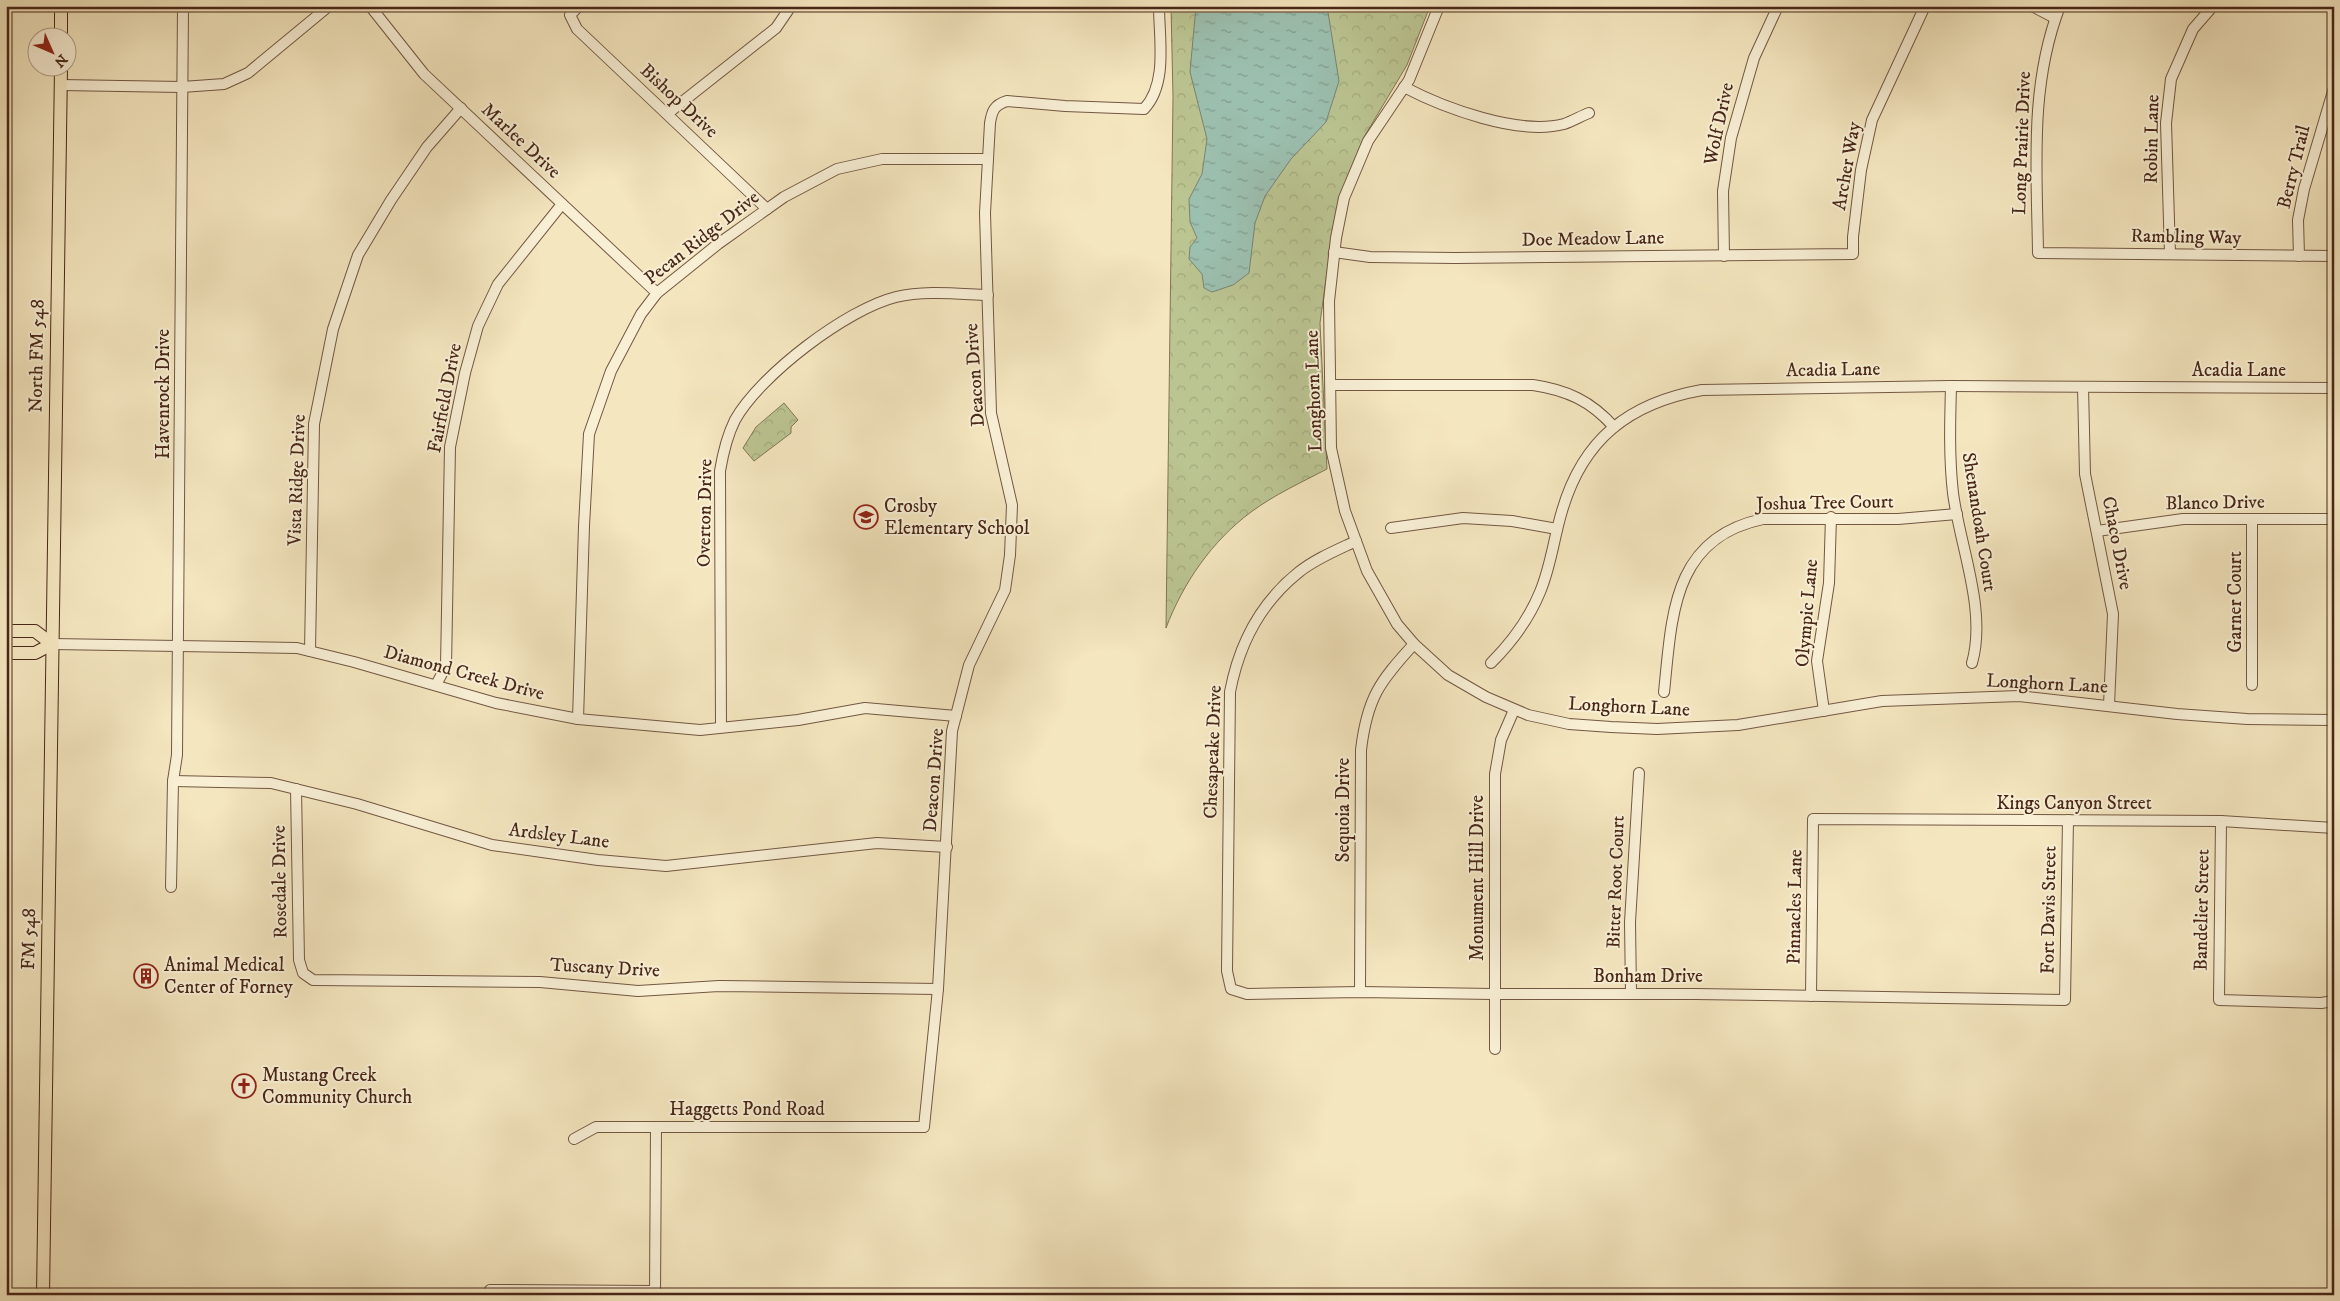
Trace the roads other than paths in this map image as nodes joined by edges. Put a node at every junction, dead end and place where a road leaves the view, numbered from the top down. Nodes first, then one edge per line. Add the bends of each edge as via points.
1 (61, 6) edge
2 (183, 6) edge
3 (329, 6) edge
4 (370, 6) edge
5 (579, 6) edge
6 (791, 6) edge
7 (1158, 6) edge
8 (1439, 6) edge
9 (1778, 6) edge
10 (1925, 6) edge
11 (2032, 6) edge
12 (2060, 6) edge
13 (2213, 6) edge
14 (2055, 18) junction
15 (61, 28) edge
16 (60, 78) edge
17 (60, 84) junction
18 (182, 87) junction
19 (1404, 87) junction
20 (2334, 88) edge
21 (461, 108) junction
22 (2330, 111) edge
23 (1589, 113) dead end
24 (667, 114) junction
25 (988, 159) junction
26 (562, 204) junction
27 (767, 209) junction
28 (1334, 252) junction
29 (2038, 253) joint
30 (1853, 254) joint
31 (2170, 254) junction
32 (1724, 256) junction
33 (2299, 256) junction
34 (2334, 256) edge
35 (657, 292) junction
36 (988, 295) junction
37 (1331, 385) junction
38 (1950, 386) junction
39 (2084, 387) junction
40 (2334, 388) edge
41 (1614, 427) junction
42 (1957, 514) junction
43 (1831, 517) junction
44 (2252, 519) junction
45 (2334, 519) edge
46 (1390, 528) dead end
47 (1557, 529) junction
48 (2097, 531) junction
49 (1356, 541) junction
50 (6, 631) edge
51 (52, 644) junction
52 (1414, 644) junction
53 (178, 646) junction
54 (310, 651) junction
55 (6, 653) edge
56 (1491, 663) dead end
57 (1972, 663) dead end
58 (436, 685) junction
59 (2252, 685) dead end
60 (1664, 692) dead end
61 (2109, 705) junction
62 (1514, 710) junction
63 (1824, 711) junction
64 (956, 716) junction
65 (578, 719) junction
66 (2334, 720) edge
67 (721, 727) junction
68 (1639, 773) dead end
69 (173, 781) junction
70 (296, 789) junction
71 (1813, 819) joint
72 (2068, 820) junction
73 (2221, 821) junction
74 (2334, 828) edge
75 (947, 848) junction
76 (171, 887) dead end
77 (303, 973) joint
78 (938, 989) junction
79 (1231, 989) joint
80 (1360, 992) junction
81 (1631, 993) junction
82 (1494, 994) junction
83 (1811, 996) junction
84 (2065, 1000) joint
85 (2334, 1001) edge
86 (1495, 1049) dead end
87 (656, 1127) junction
88 (924, 1127) joint
89 (574, 1139) dead end
90 (490, 1292) edge
91 (655, 1293) edge
92 (43, 1295) edge

1 - 15 main road
2 - 18 street, Havenrock Drive
3 - 18 street via 236,80
4 - 21 street, Marlee Drive via 424,74
5 - 24 street, Bishop Drive via 570,15 577,29
6 - 24 street via 776,28
7 - 25 street, Deacon Drive via 1160,70 1156,90 1144,109 1007,101 992,111
8 - 19 street, Longhorn Lane
9 - 32 street, Wolf Drive via 1754,58 1731,138 1723,191
10 - 30 street, Archer Way via 1872,120 1860,170
11 - 14 street
12 - 14 street, Long Prairie Drive
13 - 31 street, Robin Lane via 2193,28 2171,79 2166,123
14 - 29 street, Long Prairie Drive via 2040,72 2036,130
16 - 17 main road, North FM 548 / FM 548
17 - 18 street
17 - 51 main road, North FM 548 / FM 548
18 - 53 street, Havenrock Drive
19 - 23 street via 1462,113 1524,126 1563,124
19 - 28 street, Longhorn Lane via 1368,141 1344,198
20 - 22 street, Berry Trail
21 - 26 street, Marlee Drive
21 - 54 street, Vista Ridge Drive via 428,147 358,255 333,329 314,424
22 - 33 street, Berry Trail via 2304,189 2298,220
24 - 27 street, Bishop Drive
25 - 27 street, Pecan Ridge Drive via 882,159 837,169
25 - 36 street, Deacon Drive via 985,213
26 - 35 street, Marlee Drive
26 - 58 street, Fairfield Drive via 498,284 478,326 465,373 450,447 446,666
27 - 35 street, Pecan Ridge Drive
28 - 32 street, Doe Meadow Lane via 1370,257 1455,258
28 - 37 street, Longhorn Lane via 1329,301
29 - 31 street, Rambling Way
30 - 32 street, Doe Meadow Lane
31 - 33 street, Rambling Way
33 - 34 street, Rambling Way
35 - 65 street, Pecan Ridge Drive via 641,314 611,371 589,434
36 - 64 street, Deacon Drive via 991,413 1012,506 1010,555 1005,590 969,665
36 - 67 street, Overton Drive via 898,296 855,313 789,361 755,393 736,419 726,442 720,470
37 - 41 street via 1547,387 1586,402
37 - 49 street, Longhorn Lane via 1331,448 1345,511
38 - 39 street, Acadia Lane
38 - 41 street, Acadia Lane via 1702,390 1662,400
38 - 42 street, Shenandoah Court via 1950,456
39 - 40 street, Acadia Lane
39 - 48 street, Chaco Drive via 2085,474
41 - 47 street, Acadia Lane via 1603,435 1579,467
42 - 43 street, Joshua Tree Court via 1898,518
42 - 57 street, Shenandoah Court via 1976,616 1976,648
43 - 60 street, Joshua Tree Court via 1743,523 1701,552 1685,574 1677,596
43 - 63 street, Olympic Lane via 1829,583 1817,661
44 - 45 street, Blanco Drive
44 - 48 street, Blanco Drive via 2169,520
44 - 59 street, Garner Court
46 - 47 street via 1463,518 1512,520
47 - 56 street, Acadia Lane via 1541,590 1530,614
48 - 61 street, Chaco Drive via 2113,614
49 - 52 street, Longhorn Lane via 1385,605
49 - 79 street, Chesapeake Drive via 1299,571 1277,592 1246,636 1236,663 1230,692 1227,971
50 - 51 main road via 35,631
51 - 53 street, Diamond Creek Drive
51 - 55 main road via 35,653
51 - 92 main road, FM 548 / FM 548
52 - 62 street, Longhorn Lane via 1461,684
52 - 80 street, Sequoia Drive via 1377,687 1364,726 1361,750
53 - 54 street, Diamond Creek Drive via 297,648
53 - 69 street, Havenrock Drive via 178,755
54 - 58 street, Diamond Creek Drive
58 - 65 street, Diamond Creek Drive via 496,703
61 - 63 street, Longhorn Lane via 2019,696 1882,701
61 - 66 street, Longhorn Lane via 2247,719
62 - 63 street, Longhorn Lane via 1569,724 1657,729 1738,725
62 - 82 street, Monument Hill Drive via 1501,740 1495,774
64 - 67 street, Diamond Creek Drive via 864,708 798,720
64 - 75 street, Deacon Drive via 952,732
65 - 67 street, Diamond Creek Drive via 700,730
68 - 81 street, Bitter Root Court via 1630,922
69 - 70 street, Ardsley Lane via 271,783
69 - 76 street, Havenrock Drive
70 - 75 street, Ardsley Lane via 492,845 598,860 666,866 877,844
70 - 77 street, Rosedale Drive via 299,960
71 - 72 street, Kings Canyon Street
71 - 83 street, Pinnacles Lane
72 - 73 street, Kings Canyon Street
72 - 84 street, Fort Davis Street
73 - 74 street, Kings Canyon Street
73 - 85 street, Bandelier Street via 2219,1000
75 - 78 street, Deacon Drive
77 - 78 street, Tuscany Drive via 313,980 540,982 638,991 719,986
78 - 88 street, Deacon Drive
79 - 80 street, Bonham Drive via 1247,994
80 - 82 street, Bonham Drive
81 - 82 street, Bonham Drive
81 - 83 street, Bonham Drive
82 - 86 street, Monument Hill Drive
83 - 84 street, Bonham Drive
87 - 88 street, Haggetts Pond Road
87 - 89 street, Haggetts Pond Road via 596,1127
87 - 91 street
90 - 91 street

